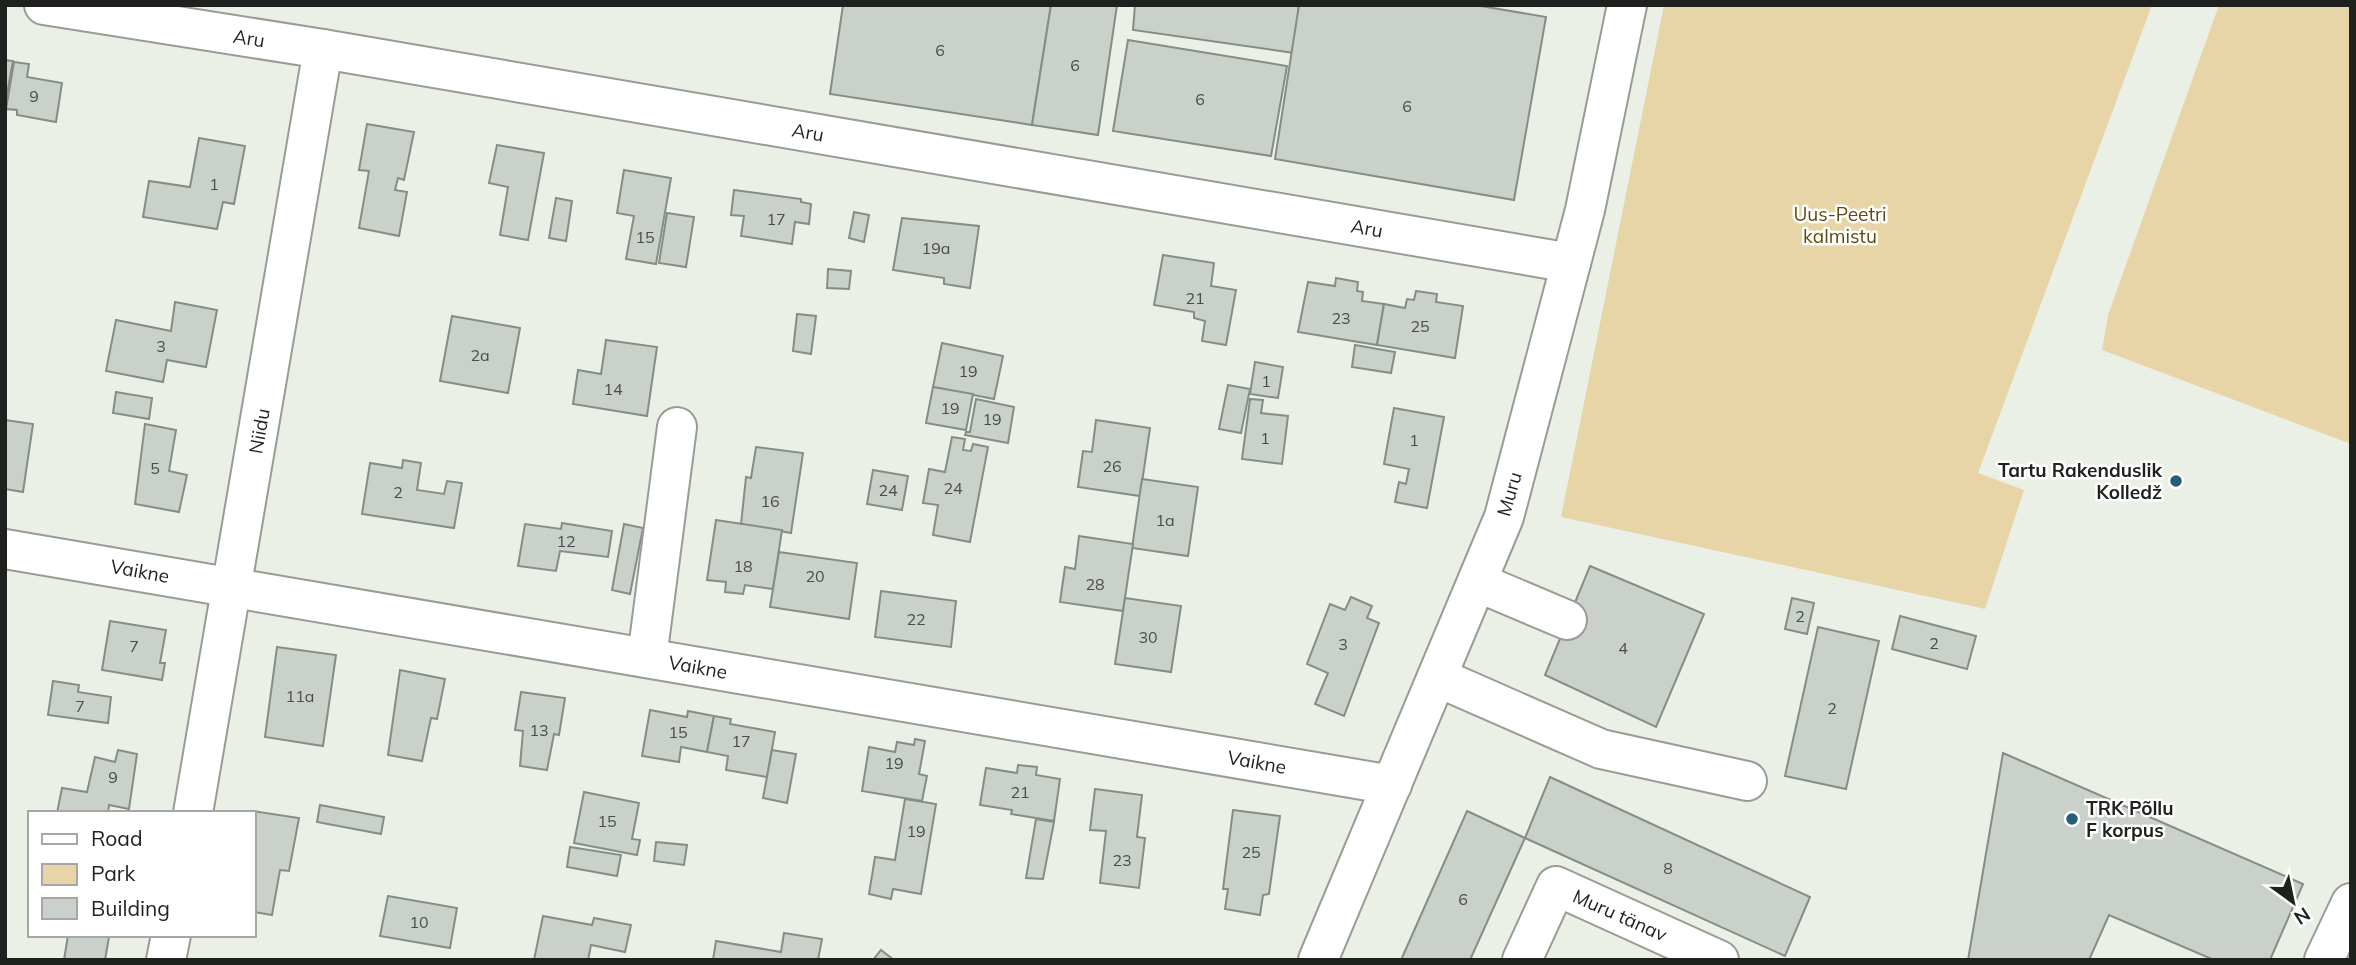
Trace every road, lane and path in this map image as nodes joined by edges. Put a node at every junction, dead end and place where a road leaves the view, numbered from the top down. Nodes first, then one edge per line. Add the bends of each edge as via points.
1 (44, 5) edge
2 (1627, 5) edge
3 (323, 49) junction
4 (1571, 263) junction
5 (677, 427) dead end
6 (5, 549) edge
7 (1476, 582) junction
8 (233, 587) junction
9 (1567, 620) dead end
10 (647, 658) junction
11 (1437, 677) junction
12 (1747, 781) dead end
13 (1392, 785) junction
14 (192, 811) edge
15 (2351, 902) edge
16 (1318, 960) edge
17 (1522, 960) edge
18 (1720, 960) edge
19 (2324, 960) edge

1 - 3 street, Aru
2 - 4 street, Muru
3 - 4 street, Aru
3 - 8 street, Niidu
4 - 7 street, Muru via 1504,517
5 - 10 street
6 - 8 street, Vaikne
7 - 9 street
7 - 11 street, Muru
8 - 10 street, Vaikne
8 - 14 street, Niidu
10 - 13 street, Vaikne
11 - 12 street via 1601,749
11 - 13 street, Muru
13 - 16 street, Muru
15 - 19 street
17 - 18 street, Muru tänav via 1556,886

